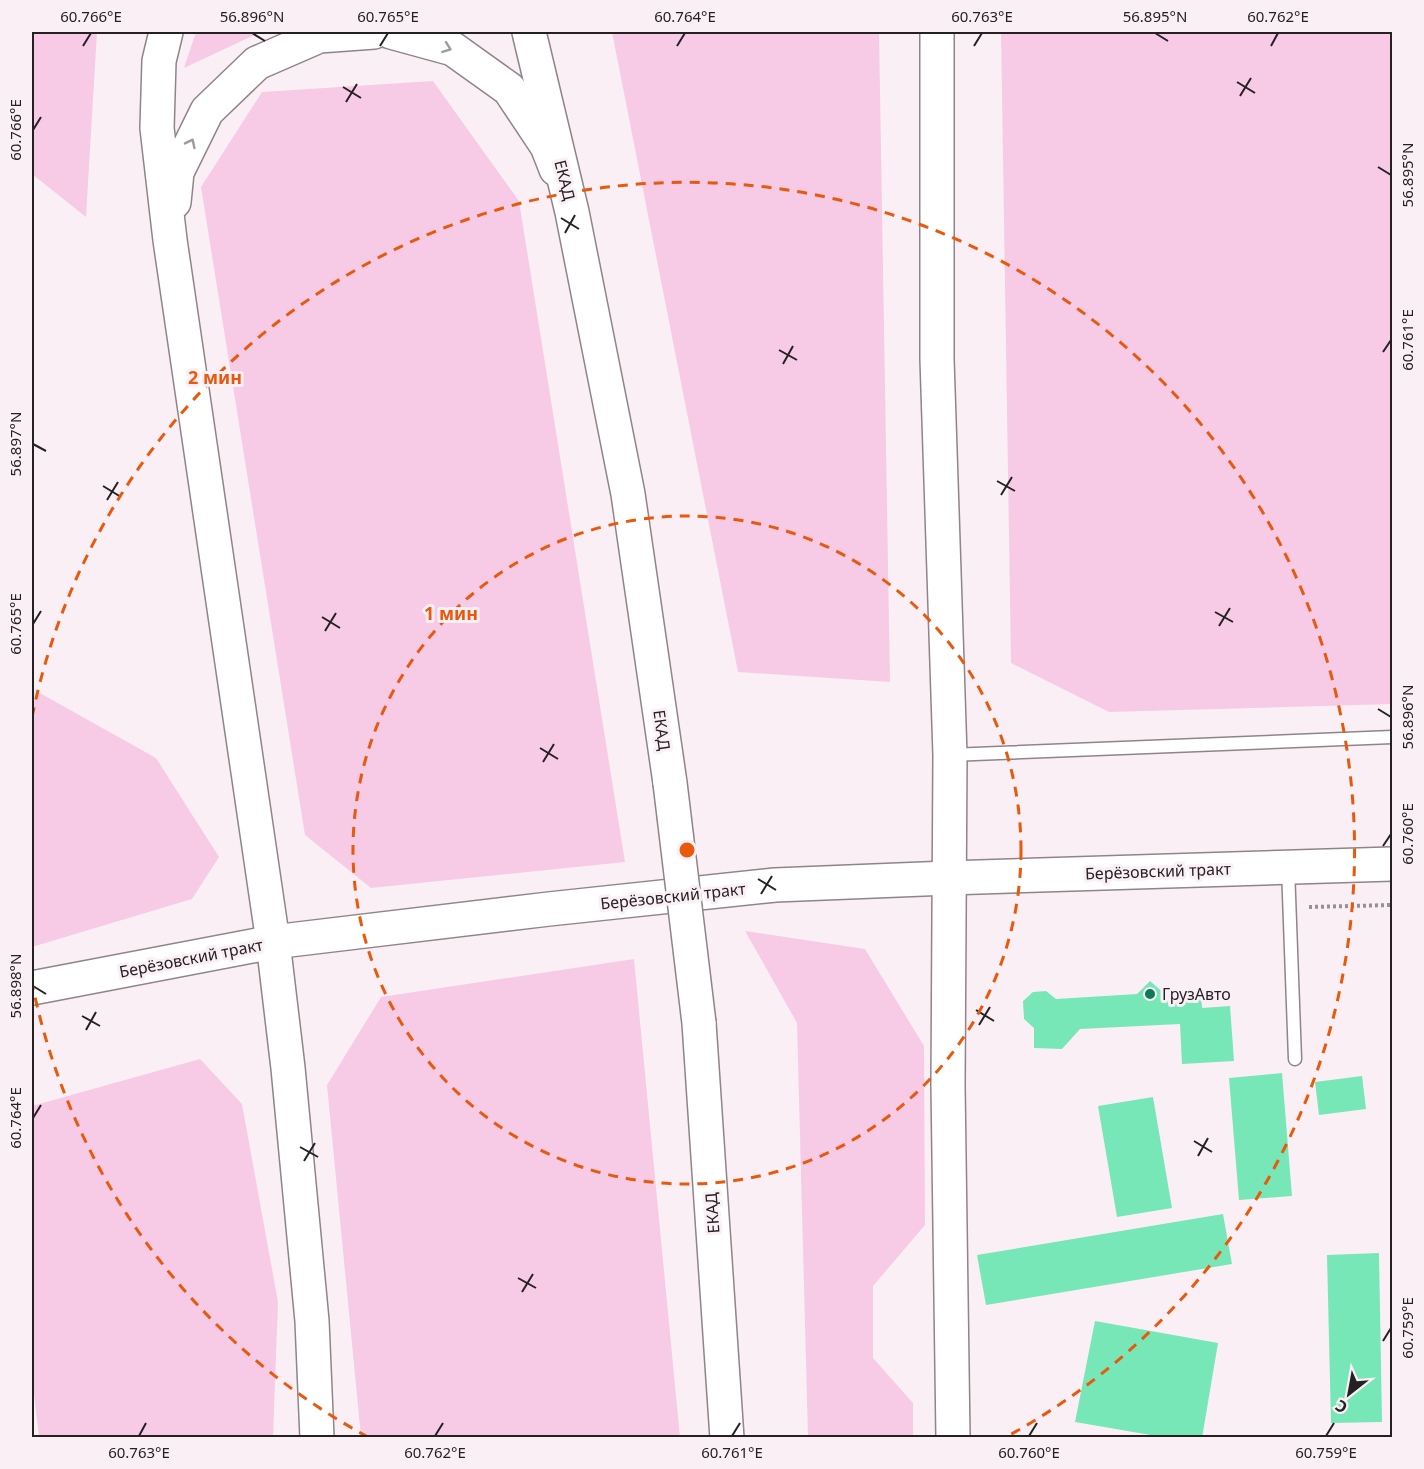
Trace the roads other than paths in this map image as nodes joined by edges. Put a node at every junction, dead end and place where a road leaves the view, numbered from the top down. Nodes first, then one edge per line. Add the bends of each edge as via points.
1 (166, 32) edge
2 (374, 32) edge
3 (391, 32) edge
4 (529, 32) edge
5 (938, 32) edge
6 (573, 212) junction
7 (170, 240) junction
8 (1392, 737) edge
9 (950, 755) junction
10 (1392, 864) edge
11 (1287, 867) junction
12 (948, 878) junction
13 (273, 942) junction
14 (32, 988) edge
15 (1295, 1059) dead end
16 (317, 1437) edge
17 (728, 1437) edge
18 (953, 1437) edge

1 - 7 main road via 159,61 157,128
7 -> 2 main road via 177,172 207,111 257,63 319,36
3 -> 6 main road via 453,50 509,89 547,146
4 - 6 main road, ЕКАД
5 - 9 main road via 937,358
6 - 17 main road, ЕКАД, bridge via 628,494 670,783 699,1023
7 - 13 main road
8 - 9 lane
9 - 12 main road
10 - 11 main road, Берёзовский тракт
11 - 12 main road, Берёзовский тракт
11 - 15 lane
12 - 13 main road, Берёзовский тракт via 775,885
12 - 18 main road
13 - 14 main road, Берёзовский тракт
13 - 16 main road via 312,1321

